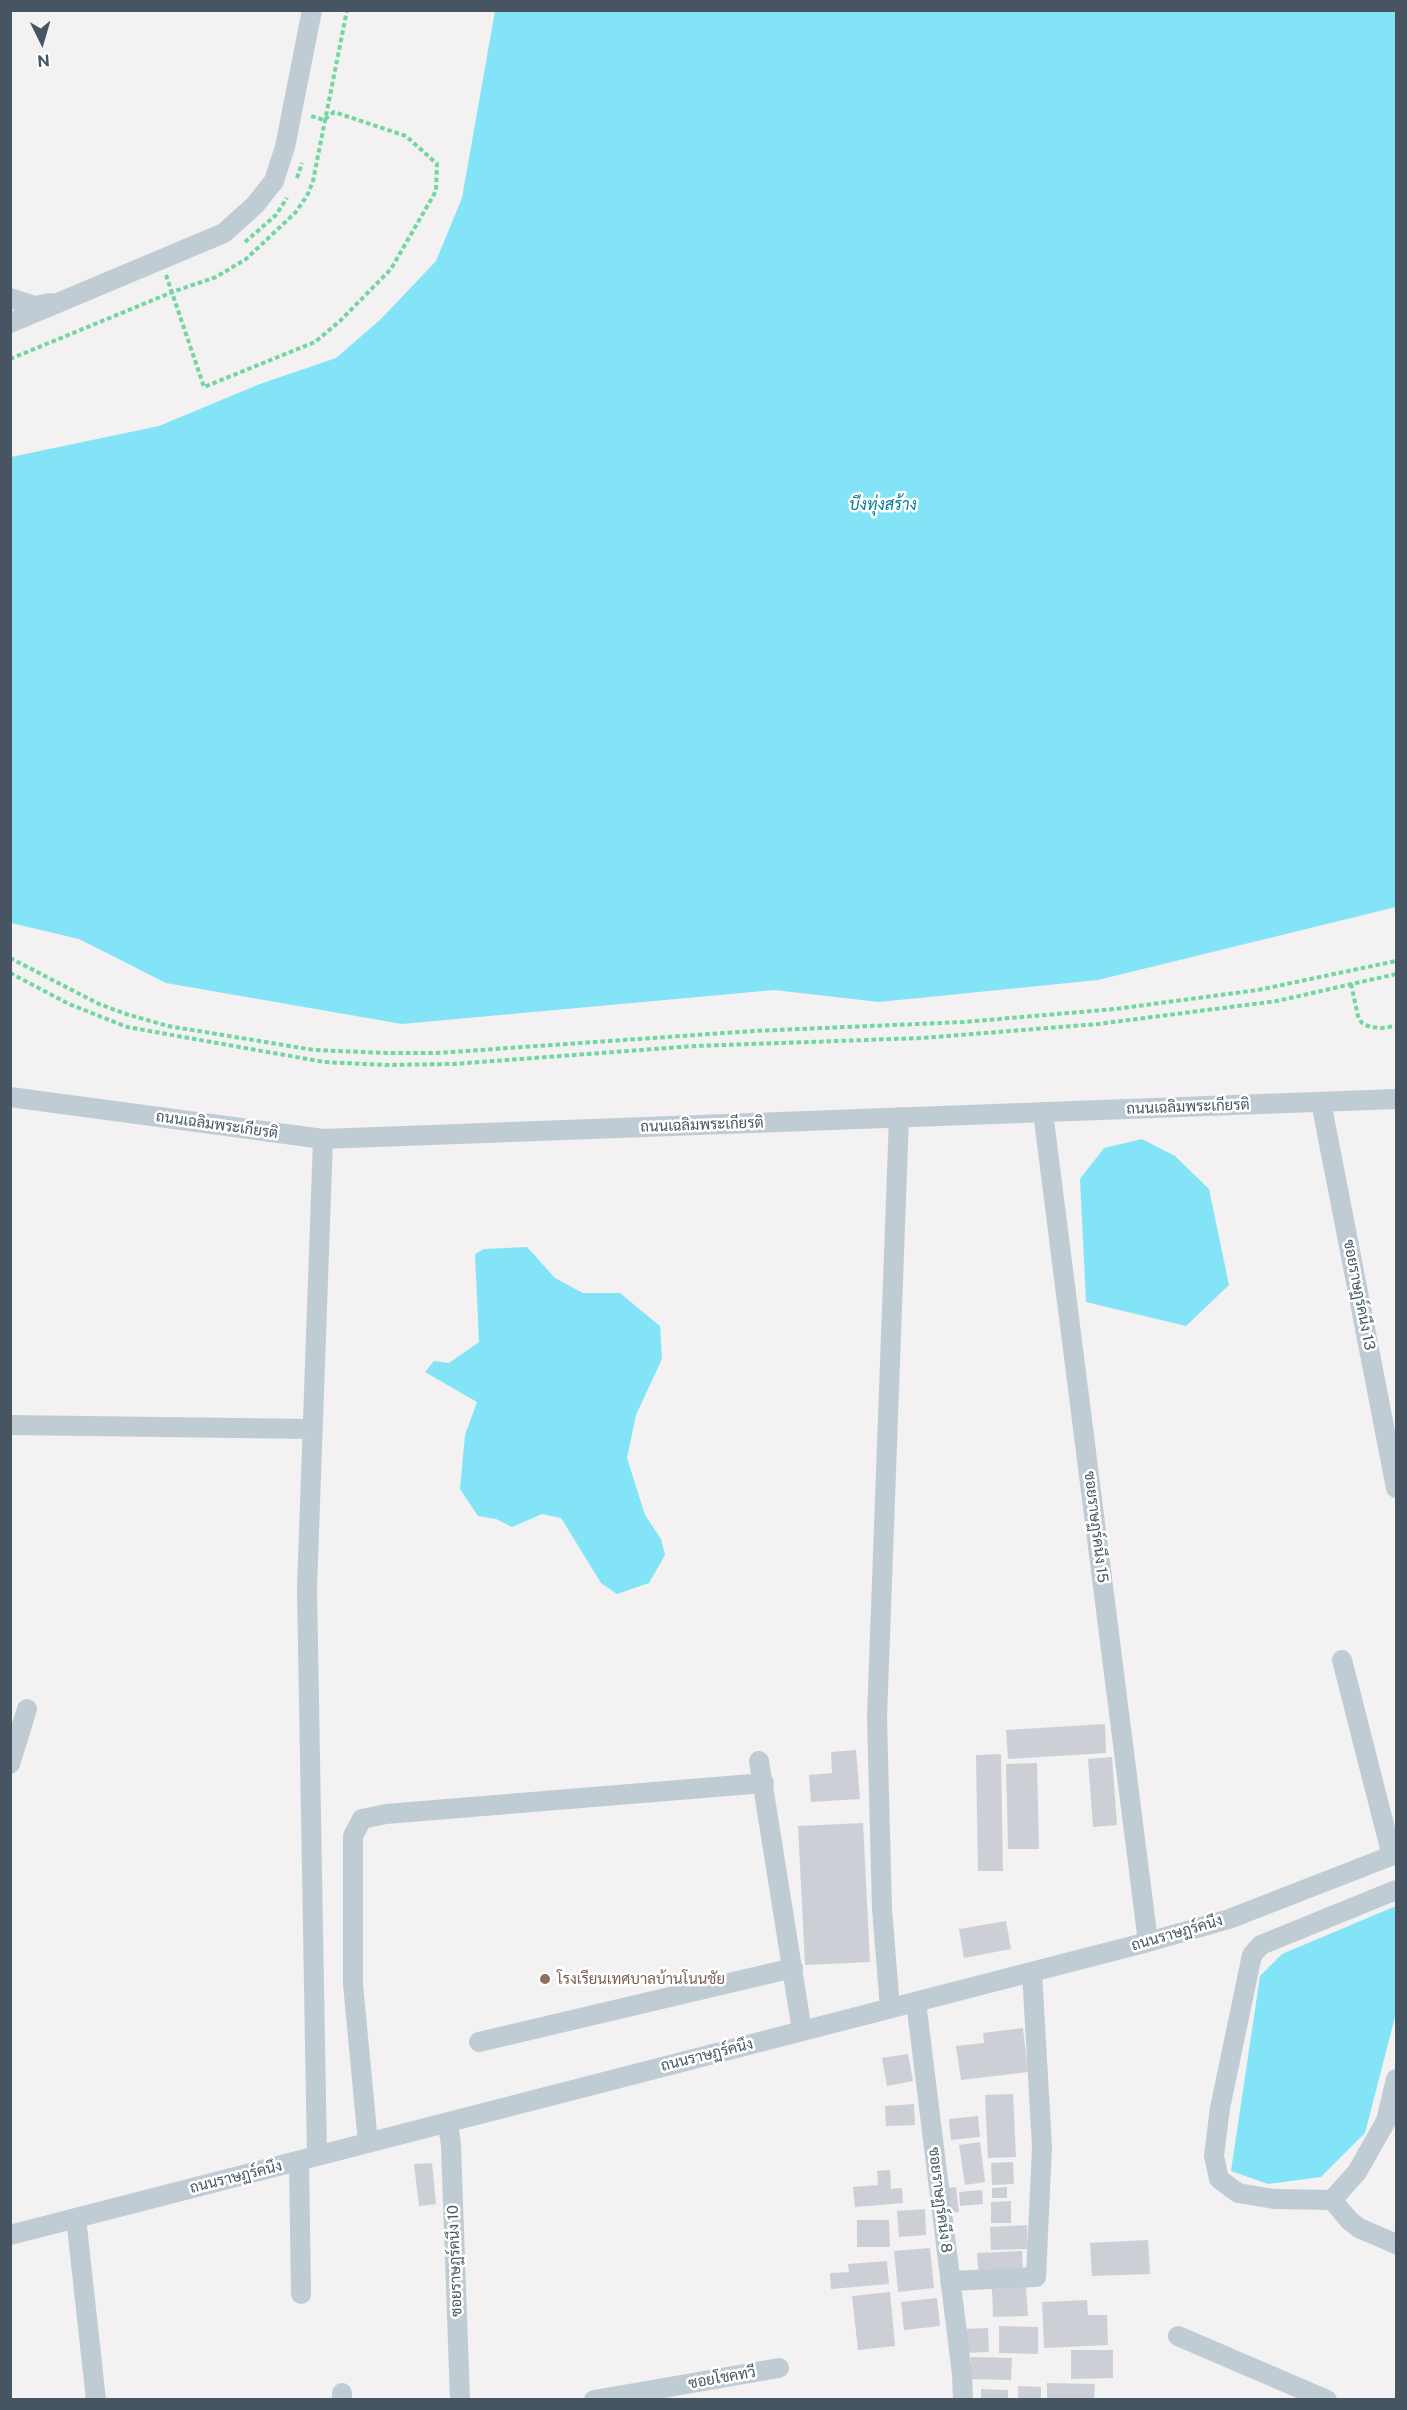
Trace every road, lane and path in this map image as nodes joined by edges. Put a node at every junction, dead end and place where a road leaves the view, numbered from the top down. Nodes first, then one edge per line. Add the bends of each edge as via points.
1 (312, 10) edge
2 (324, 120) dead end
3 (161, 260) junction
4 (10, 298) edge
5 (67, 300) junction
6 (10, 323) edge
7 (10, 958) edge
8 (1396, 961) edge
9 (10, 973) edge
10 (1396, 974) edge
11 (1351, 984) junction
12 (1396, 1026) edge
13 (10, 1097) edge
14 (1396, 1099) edge
15 (1321, 1102) junction
16 (1043, 1112) junction
17 (899, 1118) junction
18 (323, 1139) junction
19 (10, 1425) edge
20 (313, 1429) junction
21 (1396, 1488) edge
22 (1342, 1660) dead end
23 (27, 1709) dead end
24 (759, 1761) dead end
25 (10, 1764) edge
26 (764, 1783) junction
27 (1394, 1855) edge
28 (1396, 1890) edge
29 (1148, 1942) junction
30 (793, 1968) junction
31 (1032, 1972) junction
32 (916, 2002) junction
33 (890, 2008) junction
34 (802, 2031) junction
35 (479, 2042) dead end
36 (1396, 2079) edge
37 (448, 2122) junction
38 (368, 2143) junction
39 (308, 2158) junction
40 (1332, 2200) junction
41 (76, 2218) junction
42 (10, 2235) edge
43 (1396, 2244) edge
44 (950, 2281) junction
45 (301, 2294) dead end
46 (1178, 2336) dead end
47 (779, 2368) dead end
48 (96, 2400) edge
49 (460, 2400) edge
50 (594, 2400) edge
51 (963, 2400) edge
52 (1327, 2400) edge

1 - 3 street via 285,147 274,181 224,233
2 - 3 path via 333,112 406,136 438,164 436,191 392,270 340,321 315,342 204,387
3 - 5 street
4 - 5 street via 35,306
5 - 6 street
7 - 8 path via 99,1004 168,1026 314,1050 387,1053 964,1022 1115,1009 1258,990
9 - 11 path via 69,1004 127,1027 324,1062 385,1065 453,1064 718,1044 922,1038 1098,1024 1277,1000
10 - 11 path
11 - 12 path via 1362,1023 1370,1027
13 - 18 street, ถนนเฉลิมพระเกียรติ
14 - 15 street, ถนนเฉลิมพระเกียรติ
15 - 16 street, ถนนเฉลิมพระเกียรติ
15 - 21 street, ซอยราษฏร์คนึง 13
16 - 17 street, ถนนเฉลิมพระเกียรติ
16 - 29 street, ซอยราษฏร์คนึง 15
17 - 18 street, ถนนเฉลิมพระเกียรติ
17 - 33 street via 878,1717 882,1909
18 - 20 street
19 - 20 street
20 - 39 street via 307,1588
22 - 27 street
23 - 25 street
24 - 26 street
26 - 30 street
26 - 38 street via 362,1819 353,1836 353,1984
27 - 29 street, ถนนราษฏร์คนึง via 1229,1919
28 - 40 street via 1261,1945 1252,1955 1220,2108 1214,2157 1219,2180 1238,2193 1274,2199
29 - 31 street, ถนนราษฏร์คนึง
30 - 34 street
30 - 35 street
31 - 32 street, ถนนราษฏร์คนึง
31 - 44 street via 1042,2147 1036,2277
32 - 33 street, ถนนราษฏร์คนึง
32 - 44 street, ซอยราษฏร์คนึง 8
33 - 34 street, ถนนราษฏร์คนึง
34 - 37 street, ถนนราษฏร์คนึง
36 - 40 street via 1386,2121 1357,2172
37 - 38 street, ถนนราษฏร์คนึง
37 - 49 street, ซอยราษฏร์คนึง 10
38 - 39 street, ถนนราษฏร์คนึง
39 - 41 street, ถนนราษฏร์คนึง
39 - 45 street
40 - 43 street via 1359,2228
41 - 42 street, ถนนราษฏร์คนึง
41 - 48 street
44 - 51 street, ซอยราษฏร์คนึง 8
46 - 52 street
47 - 50 street, ซอยโชคทวี

